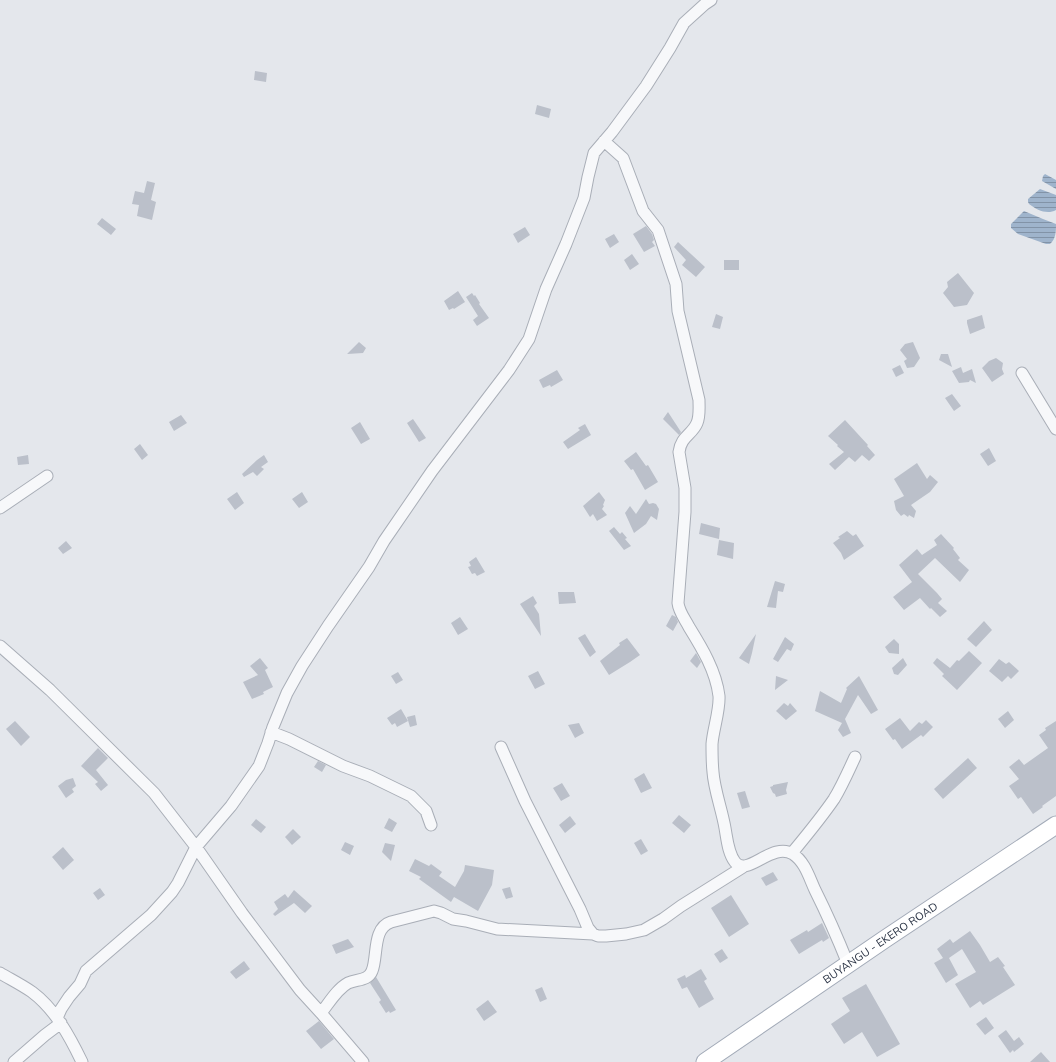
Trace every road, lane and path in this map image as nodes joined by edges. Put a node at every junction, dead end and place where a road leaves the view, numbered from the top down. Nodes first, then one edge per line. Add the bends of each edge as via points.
1 (711, 0) edge
2 (604, 141) junction
3 (1022, 373) dead end
4 (1056, 429) edge
5 (46, 476) dead end
6 (0, 508) edge
7 (0, 646) edge
8 (271, 732) junction
9 (501, 747) dead end
10 (855, 757) dead end
11 (432, 825) dead end
12 (1056, 825) edge
13 (196, 847) junction
14 (792, 853) junction
15 (743, 867) junction
16 (593, 934) junction
17 (848, 964) junction
18 (0, 973) edge
19 (321, 1013) junction
20 (59, 1021) junction
21 (14, 1062) edge
22 (82, 1062) edge
23 (362, 1062) edge
24 (705, 1062) edge

1 - 2 street via 684,23 646,86
2 - 8 street via 594,153 582,204 528,338 509,370 432,471 315,646 287,693
2 - 15 street via 623,158 644,211 658,230 676,284 678,310 699,400 700,414 697,423 685,437 679,452 685,488 685,512 679,607 713,671 719,697 712,743 713,772 731,854 737,865
3 - 4 street
5 - 6 street
7 - 13 street via 50,690 154,793
8 - 11 street via 411,796 426,811
8 - 13 street via 259,766 231,806
9 - 16 street via 525,801
10 - 14 street via 834,798
12 - 17 main road, BUYANGU - EKERO ROAD
13 - 19 street via 242,913 300,990
13 - 20 street via 178,883 168,896 151,915 86,971 80,984 61,1009
14 - 15 street via 779,851
14 - 17 street via 806,869
15 - 16 street via 644,930 606,936
16 - 19 street via 497,930 453,919 434,911 391,922 384,925 376,940 372,973 363,980 349,983 339,990
17 - 24 main road, BUYANGU - EKERO ROAD
18 - 20 street via 32,993
19 - 23 street
20 - 21 street
20 - 22 street

